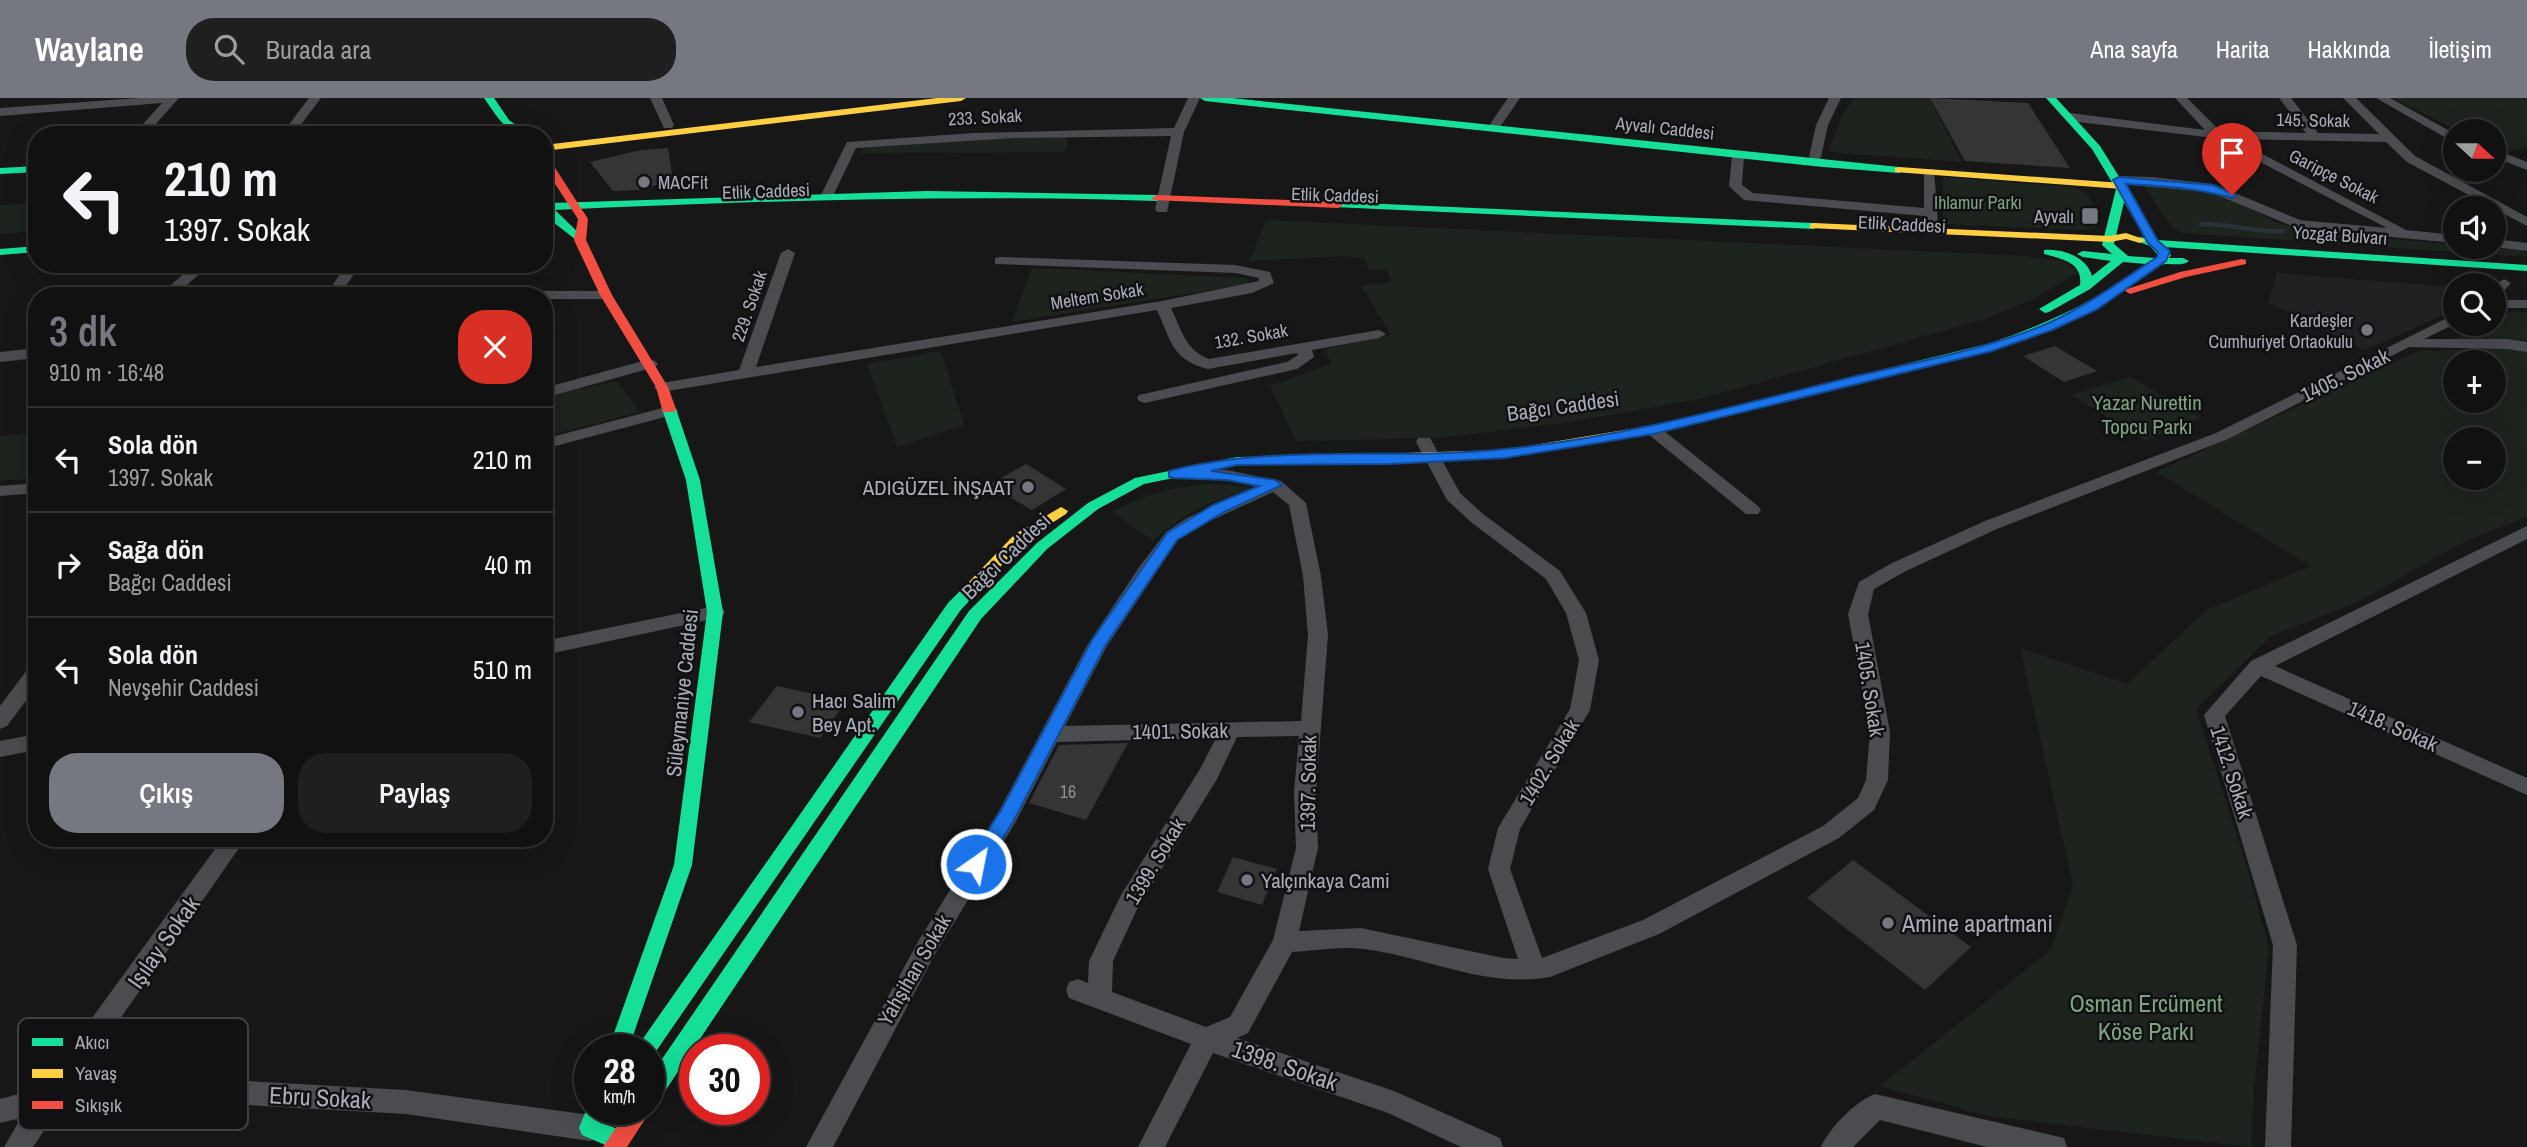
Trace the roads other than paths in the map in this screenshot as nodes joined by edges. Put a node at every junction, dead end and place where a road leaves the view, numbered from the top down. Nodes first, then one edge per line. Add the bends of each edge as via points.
1 (173, 98) edge
2 (315, 98) edge
3 (489, 98) edge
4 (656, 98) edge
5 (873, 98) edge
6 (961, 98) edge
7 (1195, 98) edge
8 (1205, 98) edge
9 (1264, 98) edge
10 (1514, 98) edge
11 (1835, 98) edge
12 (2051, 98) edge
13 (2181, 98) edge
14 (2285, 98) edge
15 (2349, 98) edge
16 (2382, 98) edge
17 (2068, 110) junction
18 (0, 112) edge
19 (1496, 124) junction
20 (668, 125) junction
21 (147, 126) edge
22 (294, 126) edge
23 (505, 126) edge
24 (1178, 132) junction
25 (2443, 132) edge
26 (2217, 135) junction
27 (2315, 137) junction
28 (2389, 138) junction
29 (553, 140) edge
30 (553, 147) edge
31 (2527, 153) edge
32 (2506, 155) edge
33 (1738, 156) junction
34 (1815, 157) junction
35 (2506, 157) edge
36 (0, 162) edge
37 (28, 162) edge
38 (2527, 166) edge
39 (28, 169) edge
40 (0, 171) edge
41 (553, 172) edge
42 (1930, 172) junction
43 (2119, 180) junction
44 (827, 195) junction
45 (1162, 203) junction
46 (553, 211) edge
47 (580, 212) junction
48 (1931, 213) junction
49 (553, 216) edge
50 (2527, 222) edge
51 (1931, 232) junction
52 (2407, 234) junction
53 (28, 237) edge
54 (2443, 238) edge
55 (0, 239) edge
56 (2110, 239) junction
57 (580, 240) junction
58 (2154, 243) junction
59 (2506, 244) edge
60 (2527, 247) edge
61 (28, 249) edge
62 (0, 251) edge
63 (2048, 252) junction
64 (788, 253) dead end
65 (2123, 257) junction
66 (2157, 260) junction
67 (1000, 261) dead end
68 (2242, 262) junction
69 (2527, 268) edge
70 (193, 273) edge
71 (2443, 279) edge
72 (176, 287) edge
73 (2086, 287) junction
74 (553, 295) edge
75 (606, 295) junction
76 (2104, 299) junction
77 (2506, 304) edge
78 (2527, 304) edge
79 (1163, 306) junction
80 (2026, 317) dead end
81 (2443, 325) edge
82 (1977, 333) dead end
83 (1379, 334) dead end
84 (2409, 344) junction
85 (1303, 346) junction
86 (2527, 347) edge
87 (28, 354) edge
88 (0, 356) edge
89 (650, 364) junction
90 (746, 372) junction
91 (662, 387) junction
92 (553, 391) edge
93 (1145, 398) dead end
94 (670, 411) junction
95 (1653, 430) junction
96 (1520, 435) dead end
97 (1479, 438) dead end
98 (553, 442) edge
99 (1429, 450) junction
100 (1174, 474) junction
101 (1275, 485) junction
102 (28, 489) edge
103 (0, 491) edge
104 (1752, 510) dead end
105 (2527, 533) edge
106 (715, 612) junction
107 (553, 647) edge
108 (2259, 666) junction
109 (28, 683) edge
110 (0, 721) edge
111 (1309, 728) junction
112 (1230, 730) junction
113 (1051, 734) junction
114 (28, 744) edge
115 (0, 749) edge
116 (2527, 788) edge
117 (228, 847) edge
118 (1285, 942) junction
119 (1534, 970) junction
120 (1088, 993) joint
121 (108, 1018) edge
122 (624, 1034) edge
123 (656, 1034) edge
124 (1207, 1038) junction
125 (665, 1072) edge
126 (248, 1093) edge
127 (18, 1106) edge
128 (0, 1111) edge
129 (574, 1122) edge
130 (593, 1125) edge
131 (630, 1125) edge
132 (29, 1130) edge
133 (617, 1144) edge
134 (18, 1147) edge
135 (819, 1147) edge
136 (1152, 1147) edge
137 (1490, 1147) edge
138 (1834, 1147) edge
139 (2054, 1147) edge
140 (2278, 1147) edge

1 - 18 street
1 - 21 street
2 - 22 street
3 - 23 main road
4 - 20 street
5 - 20 main road
6 - 30 main road
7 - 24 street
8 - 33 main road, Ayvalı Caddesi
9 - 19 main road, Ayvalı Caddesi
10 - 19 street
11 - 34 street via 1822,125
12 - 17 main road
13 - 26 street, Garipçe Sokak
14 - 27 street
15 - 28 street
16 - 25 street
17 - 26 street, 145. Sokak
17 - 43 main road
19 - 34 main road, Ayvalı Caddesi
20 - 29 main road
24 - 44 street, 233. Sokak via 953,135 851,145
24 - 45 street
26 - 27 street, 145. Sokak
26 - 52 street, Garipçe Sokak
27 - 28 street, 145. Sokak
28 - 50 street via 2411,159
31 - 32 street
33 - 42 main road, Ayvalı Caddesi
33 - 48 street via 1735,186 1749,197
34 - 43 main road, Ayvalı Caddesi
35 - 38 street
36 - 37 main road
39 - 40 main road
41 - 47 main road
42 - 43 main road, Ayvalı Caddesi
42 - 48 street
43 - 52 street via 2213,188 2293,223
43 - 56 main road
43 - 58 main road
44 - 45 main road, Etlik Caddesi
44 - 47 main road, Etlik Caddesi
45 - 47 main road, Etlik Caddesi
45 - 51 main road, Etlik Caddesi
45 - 63 main road, Etlik Caddesi
46 - 47 main road, Etlik Caddesi
47 - 57 main road
48 - 51 street
49 - 57 main road
51 - 56 main road, Etlik Caddesi
52 - 54 street
53 - 55 main road
56 - 58 main road, Yozgat Bulvarı via 2126,236
56 - 65 main road via 2110,249
57 - 75 main road, Süleymaniye Caddesi
58 - 66 main road via 2165,255
58 - 69 main road, Yozgat Bulvarı
59 - 60 street
61 - 62 main road
63 - 65 main road, Etlik Caddesi
63 - 73 main road via 2086,268
64 - 90 street, 229. Sokak
65 - 66 main road, Yozgat Bulvarı
65 - 73 main road
66 - 68 main road, Yozgat Bulvarı
66 - 76 main road, Bağcı Caddesi
67 - 79 street, Meltem Sokak via 1235,269 1265,275 1267,284 1252,289
68 - 71 main road, Yozgat Bulvarı
68 - 76 main road
70 - 72 street
73 - 80 main road
74 - 75 street
75 - 89 main road, Süleymaniye Caddesi
76 - 95 main road, Bağcı Caddesi via 2048,328 1995,346
77 - 78 street
79 - 85 street, 132. Sokak via 1184,350 1208,364
79 - 90 street, Meltem Sokak
81 - 84 street, 1405. Sokak
82 - 96 main road, Bağcı Caddesi via 1752,395
83 - 85 street, 132. Sokak
84 - 86 street
84 - 119 street, 1405. Sokak via 2222,436 1991,525 1866,586 1858,614 1880,732 1877,779 1866,804 1831,832 1651,927
85 - 93 street via 1306,357 1292,366
87 - 88 street
89 - 91 main road, Süleymaniye Caddesi
89 - 92 street
90 - 91 street, Meltem Sokak
91 - 94 main road, Süleymaniye Caddesi
94 - 98 street
94 - 106 main road, Süleymaniye Caddesi via 693,480
95 - 99 main road, Bağcı Caddesi via 1505,454
95 - 104 street
97 - 99 main road, Bağcı Caddesi
99 - 100 main road, Bağcı Caddesi via 1237,461
99 - 119 street, 1402. Sokak via 1453,496 1553,575 1576,612 1589,660 1580,710 1509,828 1499,869
99 - 123 main road, Bağcı Caddesi via 1233,450 1159,463 1081,498 1020,537 954,607
100 - 101 street via 1227,475
100 - 125 main road, Bağcı Caddesi via 1140,481 1093,506 1042,546 975,615
101 - 111 street, 1397. Sokak via 1297,503 1312,576 1318,635
101 - 113 street, Yahşihan Sokak via 1172,536 1098,644
102 - 103 street
105 - 108 street, 1412. Sokak
106 - 107 street
106 - 122 main road, Süleymaniye Caddesi via 683,865
108 - 116 street, 1418. Sokak
108 - 140 street, 1412. Sokak via 2214,715 2285,945
109 - 110 street
111 - 112 street, 1401. Sokak
111 - 118 street, 1397. Sokak via 1307,848
112 - 113 street, 1401. Sokak
112 - 120 street, 1399. Sokak via 1209,773 1129,902
113 - 135 street, Yahşihan Sokak via 1007,817 927,947
114 - 115 street
117 - 121 street, Işılay Sokak
118 - 119 street, 1405. Sokak via 1361,938 1503,969
118 - 124 street, 1397. Sokak via 1239,1025
120 - 124 street, 1398. Sokak
124 - 136 street
124 - 137 street, 1398. Sokak via 1394,1103
126 - 129 street, Ebru Sokak via 406,1102
127 - 128 street, Ebru Sokak
130 - 133 main road
131 - 133 main road
132 - 134 street, Işılay Sokak
138 - 139 street via 1875,1106

